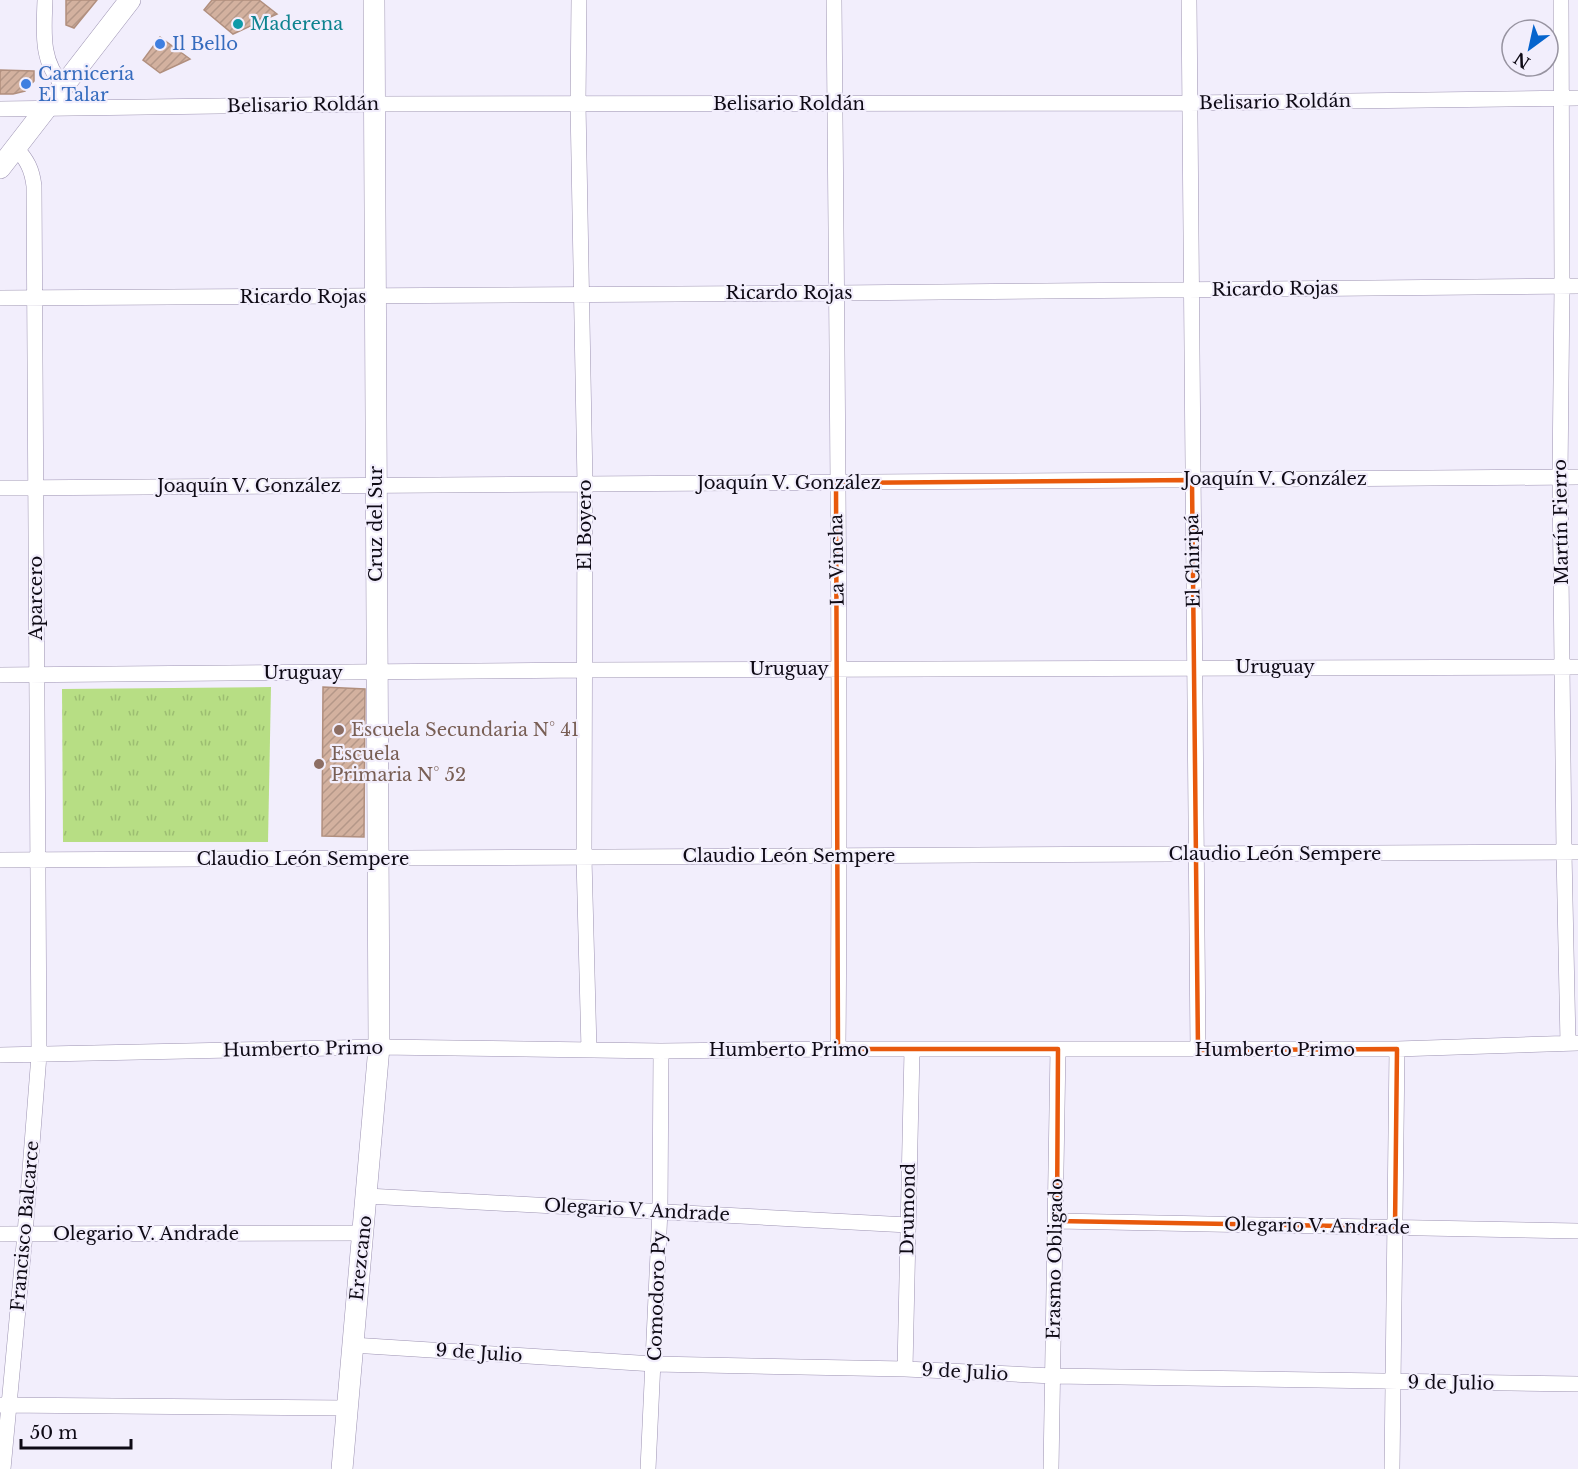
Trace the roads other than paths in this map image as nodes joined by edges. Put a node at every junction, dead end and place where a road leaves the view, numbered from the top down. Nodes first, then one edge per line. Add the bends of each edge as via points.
1 (45, 0) edge
2 (130, 0) edge
3 (374, 0) edge
4 (579, 0) edge
5 (834, 0) edge
6 (1189, 0) edge
7 (1561, 0) edge
8 (64, 85) junction
9 (1562, 98) junction
10 (1578, 98) edge
11 (1189, 103) junction
12 (375, 104) junction
13 (578, 104) junction
14 (835, 104) junction
15 (46, 108) junction
16 (0, 109) edge
17 (16, 147) junction
18 (0, 168) edge
19 (1570, 286) edge
20 (1193, 290) junction
21 (582, 293) junction
22 (838, 293) junction
23 (376, 296) junction
24 (0, 298) edge
25 (36, 298) junction
26 (1560, 477) junction
27 (1578, 477) edge
28 (1192, 480) junction
29 (836, 483) junction
30 (585, 484) junction
31 (376, 485) junction
32 (0, 488) edge
33 (36, 488) junction
34 (1195, 667) junction
35 (1571, 667) edge
36 (839, 669) junction
37 (585, 670) junction
38 (377, 672) junction
39 (0, 675) edge
40 (37, 675) junction
41 (1571, 852) edge
42 (1196, 854) junction
43 (840, 856) junction
44 (377, 858) junction
45 (584, 858) junction
46 (0, 860) edge
47 (39, 860) junction
48 (1573, 1043) edge
49 (379, 1047) junction
50 (838, 1049) junction
51 (1058, 1049) junction
52 (589, 1050) junction
53 (912, 1050) junction
54 (1198, 1050) junction
55 (1397, 1050) junction
56 (661, 1051) junction
57 (0, 1055) edge
58 (39, 1055) junction
59 (367, 1196) junction
60 (660, 1210) junction
61 (1057, 1221) junction
62 (908, 1225) junction
63 (1395, 1227) junction
64 (1578, 1231) edge
65 (363, 1233) junction
66 (0, 1234) edge
67 (25, 1234) junction
68 (352, 1345) junction
69 (654, 1364) junction
70 (905, 1369) junction
71 (1053, 1376) junction
72 (1394, 1382) junction
73 (1578, 1384) edge
74 (4, 1405) edge
75 (346, 1408) junction
76 (3, 1469) edge
77 (342, 1469) edge
78 (648, 1469) edge
79 (1051, 1469) edge
80 (1392, 1469) edge

1 - 8 street via 45,52 49,66
2 - 8 street
3 - 12 street, Cruz del Sur
4 - 13 street, El Boyero
5 - 14 street, La Vincha
6 - 11 street, El Chiripá
7 - 9 street, Martín Fierro
8 - 15 street
9 - 10 street, Belisario Roldán
9 - 11 street, Belisario Roldán
9 - 19 street, Martín Fierro
11 - 14 street, Belisario Roldán
11 - 20 street, El Chiripá
12 - 13 street, Belisario Roldán
12 - 15 street, Belisario Roldán
12 - 23 street, Cruz del Sur
13 - 14 street, Belisario Roldán
13 - 21 street, El Boyero
14 - 22 street, La Vincha
15 - 16 street, Belisario Roldán
15 - 17 street
17 - 18 street
17 - 25 street, Aparcero via 33,172
19 - 20 street, Ricardo Rojas
19 - 26 street, Martín Fierro
20 - 22 street, Ricardo Rojas
20 - 28 street, El Chiripá
21 - 22 street, Ricardo Rojas
21 - 23 street, Ricardo Rojas
21 - 30 street, El Boyero
22 - 29 street, La Vincha
23 - 25 street, Ricardo Rojas
23 - 31 street, Cruz del Sur
24 - 25 street, Ricardo Rojas
25 - 33 street, Aparcero
26 - 27 street, Joaquín V. González
26 - 28 street, Joaquín V. González
26 - 35 street, Martín Fierro
28 - 29 street, Joaquín V. González
28 - 34 street, El Chiripá
29 - 30 street, Joaquín V. González
29 - 36 street, La Vincha
30 - 31 street, Joaquín V. González
30 - 37 street, El Boyero
31 - 33 street, Joaquín V. González
31 - 38 street, Cruz del Sur
32 - 33 street, Joaquín V. González
33 - 40 street, Aparcero
34 - 35 street, Uruguay
34 - 36 street, Uruguay
34 - 42 street, El Chiripá
35 - 41 street, Martín Fierro
36 - 37 street, Uruguay
36 - 43 street, La Vincha
37 - 38 street, Uruguay
37 - 45 street, El Boyero
38 - 40 street, Uruguay
38 - 44 street, Cruz del Sur
39 - 40 street, Uruguay
40 - 47 street, Aparcero
41 - 42 street, Claudio León Sempere
41 - 48 street, Martín Fierro
42 - 43 street, Claudio León Sempere
42 - 54 street, El Chiripá
43 - 45 street, Claudio León Sempere
43 - 50 street, La Vincha
44 - 45 street, Claudio León Sempere
44 - 47 street, Claudio León Sempere
44 - 49 street, Cruz del Sur
45 - 52 street, El Boyero
46 - 47 street, Claudio León Sempere
47 - 58 street, Aparcero
48 - 55 street, Humberto Primo
49 - 52 street, Humberto Primo
49 - 58 street, Humberto Primo
49 - 59 street, Erezcano
50 - 53 street, Humberto Primo
50 - 56 street, Humberto Primo
51 - 53 street, Humberto Primo
51 - 54 street, Humberto Primo
51 - 61 street, Erasmo Obligado
52 - 56 street, Humberto Primo
53 - 62 street, Drumond
54 - 55 street, Humberto Primo
55 - 63 street
56 - 60 street, Comodoro Py
57 - 58 street, Humberto Primo
58 - 67 street, Francisco Balcarce
59 - 60 street, Olegario V. Andrade
59 - 65 street, Erezcano
60 - 62 street, Olegario V. Andrade
60 - 69 street, Comodoro Py
61 - 63 street, Olegario V. Andrade
61 - 71 street, Erasmo Obligado
62 - 70 street, Drumond
63 - 64 street, Olegario V. Andrade
63 - 72 street
65 - 67 street, Olegario V. Andrade
65 - 68 street, Erezcano
66 - 67 street, Olegario V. Andrade
67 - 74 street, Francisco Balcarce
68 - 69 street, 9 de Julio
68 - 75 street, Erezcano
69 - 70 street, 9 de Julio
69 - 78 street, Comodoro Py
70 - 71 street, 9 de Julio
71 - 72 street, 9 de Julio
71 - 79 street, Erasmo Obligado
72 - 73 street, 9 de Julio
72 - 80 street
74 - 75 street
74 - 76 street, Francisco Balcarce
75 - 77 street, Erezcano

